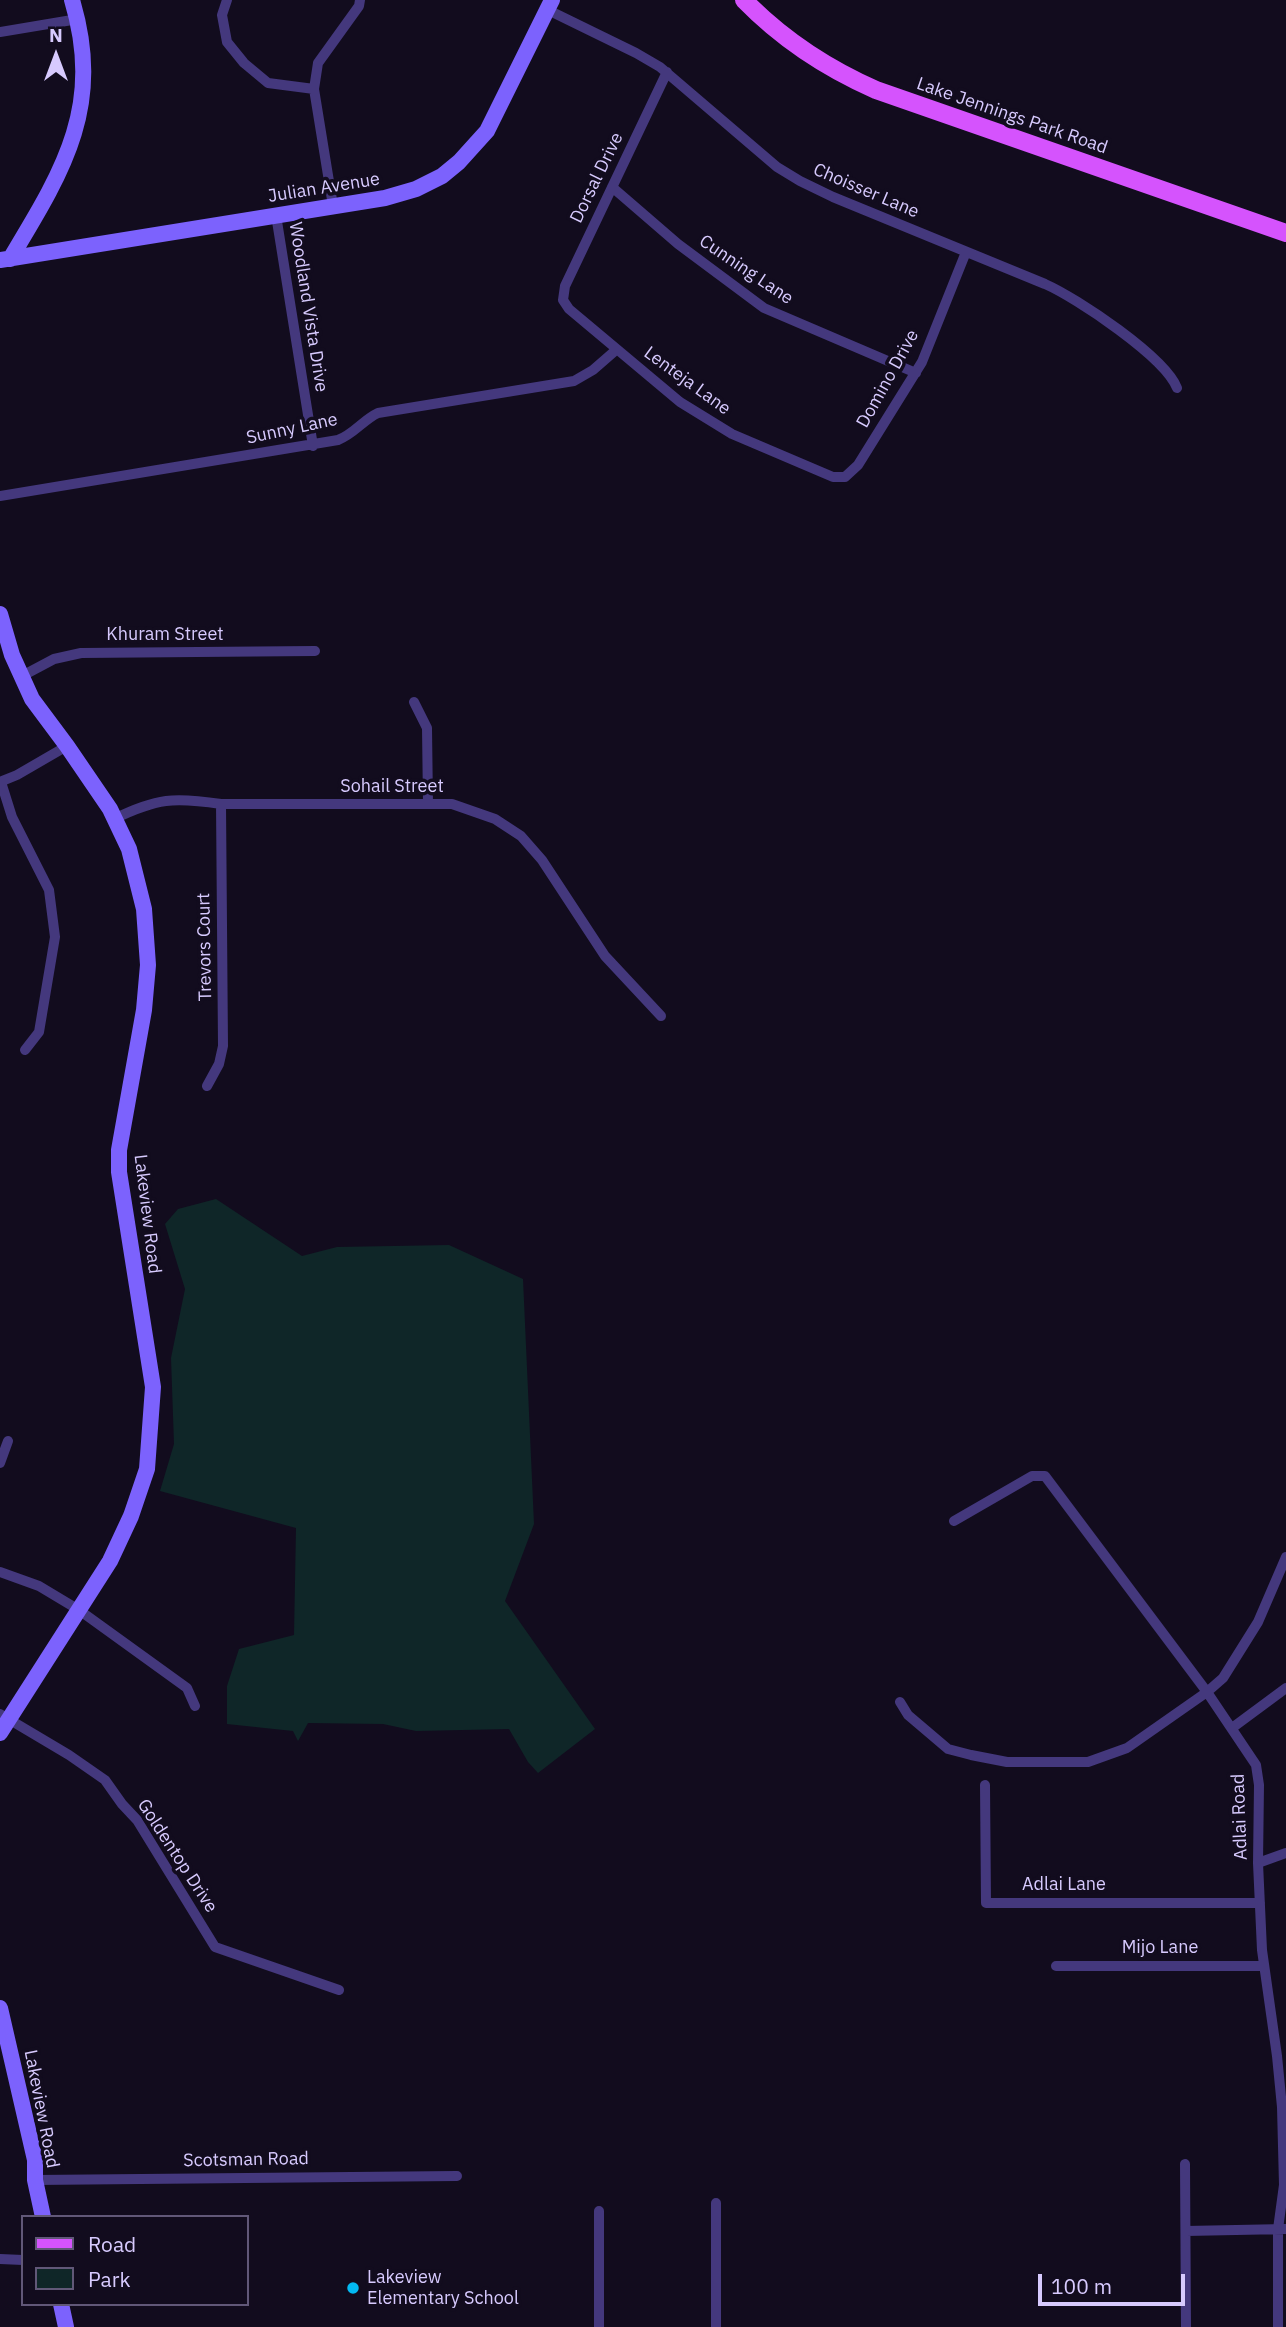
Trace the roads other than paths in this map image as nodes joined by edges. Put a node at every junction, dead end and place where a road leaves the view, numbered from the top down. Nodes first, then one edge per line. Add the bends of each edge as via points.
1 (72, 0) edge
2 (227, 0) edge
3 (360, 0) edge
4 (744, 0) edge
5 (550, 5) edge
6 (78, 19) junction
7 (0, 32) edge
8 (667, 72) junction
9 (314, 89) junction
10 (611, 187) junction
11 (333, 206) junction
12 (276, 215) junction
13 (1286, 233) edge
14 (966, 252) junction
15 (5, 260) edge
16 (563, 300) joint
17 (615, 350) junction
18 (916, 373) junction
19 (1177, 388) dead end
20 (313, 446) junction
21 (845, 477) joint
22 (0, 496) edge
23 (0, 614) edge
24 (314, 651) dead end
25 (22, 676) junction
26 (414, 702) dead end
27 (67, 746) junction
28 (0, 782) edge
29 (221, 804) junction
30 (428, 804) junction
31 (114, 819) junction
32 (661, 1016) dead end
33 (25, 1050) dead end
34 (207, 1086) dead end
35 (8, 1441) dead end
36 (0, 1463) edge
37 (954, 1521) dead end
38 (1286, 1557) edge
39 (0, 1572) edge
40 (79, 1610) junction
41 (1286, 1688) edge
42 (1207, 1692) junction
43 (900, 1702) dead end
44 (195, 1706) dead end
45 (4, 1716) edge
46 (1232, 1728) junction
47 (0, 1733) edge
48 (985, 1785) dead end
49 (1286, 1853) edge
50 (1258, 1863) junction
51 (1261, 1903) junction
52 (1056, 1966) dead end
53 (1264, 1966) junction
54 (339, 1990) dead end
55 (0, 2008) edge
56 (1282, 2056) edge
57 (6, 2059) edge
58 (1185, 2164) dead end
59 (457, 2176) dead end
60 (35, 2180) junction
61 (716, 2203) dead end
62 (599, 2211) dead end
63 (43, 2215) edge
64 (1282, 2229) edge
65 (1185, 2231) junction
66 (0, 2259) edge
67 (21, 2260) edge
68 (61, 2306) edge
69 (66, 2327) edge
70 (599, 2327) edge
71 (716, 2327) edge
72 (1185, 2327) edge
73 (1278, 2327) edge

1 - 6 street
2 - 9 street via 222,15 227,42 244,63 268,83
3 - 9 street via 318,63
4 - 13 main road, Lake Jennings Park Road via 806,52 869,87
5 - 8 street, Choisser Lane
5 - 11 street, Julian Avenue via 496,116 459,162 416,190
6 - 7 street
6 - 15 street via 83,64 78,124 63,166
8 - 10 street, Dorsal Drive
8 - 14 street, Choisser Lane via 788,174
9 - 11 street
10 - 16 street, Dorsal Drive via 565,286
10 - 18 street, Cunning Lane via 678,244 764,307
11 - 12 street, Julian Avenue
12 - 15 street, Julian Avenue
12 - 20 street, Woodland Vista Drive
14 - 18 street, Domino Drive
14 - 19 street, Choisser Lane via 1074,298 1162,365
16 - 17 street, Lenteja Lane
17 - 20 street, Sunny Lane via 574,380 378,413 346,437
17 - 21 street, Lenteja Lane via 718,427 833,477
18 - 21 street, Domino Drive via 858,465
20 - 22 street, Sunny Lane
23 - 25 street, Lakeview Road
24 - 25 street, Khuram Street via 81,653 54,659
25 - 27 street, Lakeview Road via 32,699
26 - 30 street via 427,728
27 - 28 street
27 - 31 street, Lakeview Road
28 - 33 street via 12,817 49,890 55,937 39,1032
29 - 30 street, Sohail Street
29 - 31 street, Sohail Street via 165,799
29 - 34 street, Trevors Court via 223,1046
30 - 32 street, Sohail Street via 472,809 521,836 605,956
31 - 40 street, Lakeview Road via 129,849 144,909 148,965 119,1172 153,1399 147,1469 131,1516
35 - 36 street
37 - 42 street, Adlai Road via 1032,1476 1045,1476
38 - 42 street via 1258,1622 1223,1678
39 - 40 street via 39,1586
40 - 44 street via 187,1688
40 - 45 street, Lakeview Road
41 - 46 street
42 - 43 street via 1127,1748 1088,1762 1007,1762 948,1749 908,1715
42 - 46 street, Adlai Road
45 - 47 street, Lakeview Road
45 - 54 street, Goldentop Drive via 105,1780 136,1820 215,1947
46 - 50 street, Adlai Road via 1256,1765
48 - 51 street, Adlai Lane via 986,1903
49 - 50 street
50 - 51 street, Adlai Road
51 - 53 street, Adlai Road
52 - 53 street, Mijo Lane
53 - 56 street, Adlai Road
55 - 57 street, Lakeview Road
56 - 64 street, Adlai Road
57 - 60 street, Lakeview Road
58 - 65 street
59 - 60 street, Scotsman Road
60 - 63 street, Lakeview Road
61 - 71 street
62 - 70 street
64 - 65 street
64 - 73 street, Adlai Road
65 - 72 street
66 - 67 street
68 - 69 street

